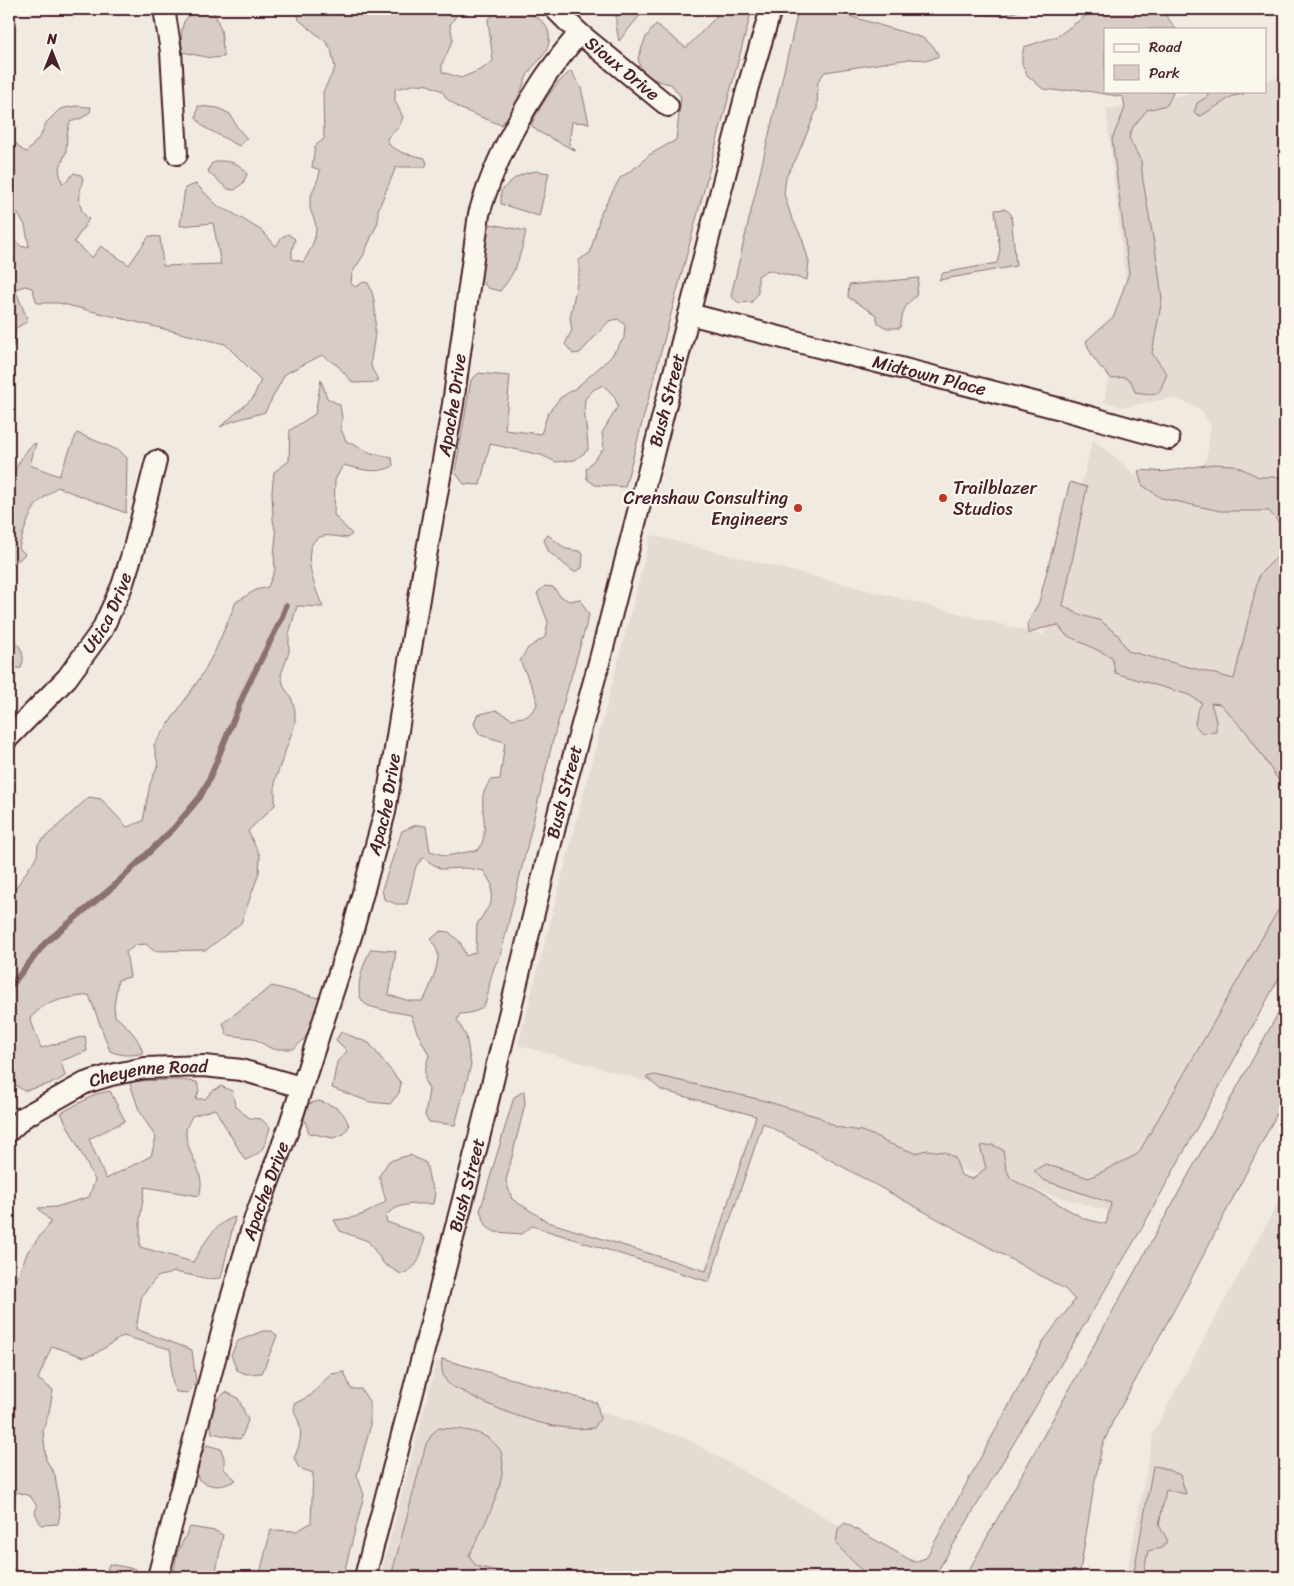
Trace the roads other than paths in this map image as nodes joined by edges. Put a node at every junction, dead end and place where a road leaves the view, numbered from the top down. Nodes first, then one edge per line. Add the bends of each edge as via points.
1 (164, 9) edge
2 (555, 9) edge
3 (771, 9) edge
4 (579, 33) junction
5 (668, 106) dead end
6 (177, 154) dead end
7 (688, 314) junction
8 (1169, 439) dead end
9 (156, 461) dead end
10 (10, 732) edge
11 (301, 1087) junction
12 (9, 1131) edge
13 (158, 1577) edge
14 (365, 1577) edge

1 - 6 street via 171,51
2 - 4 street, Sioux Drive
3 - 7 street, Bush Street
4 - 5 street, Sioux Drive
4 - 11 street, Apache Drive via 540,85 516,128 487,187 478,214 453,404 385,812 357,918
7 - 8 street, Midtown Place
7 - 14 street, Bush Street
9 - 10 street, Utica Drive via 122,586 102,630 67,678
11 - 12 street, Cheyenne Road via 241,1070 204,1066 145,1068 85,1083 24,1117
11 - 13 street, Apache Drive via 255,1218 228,1309

